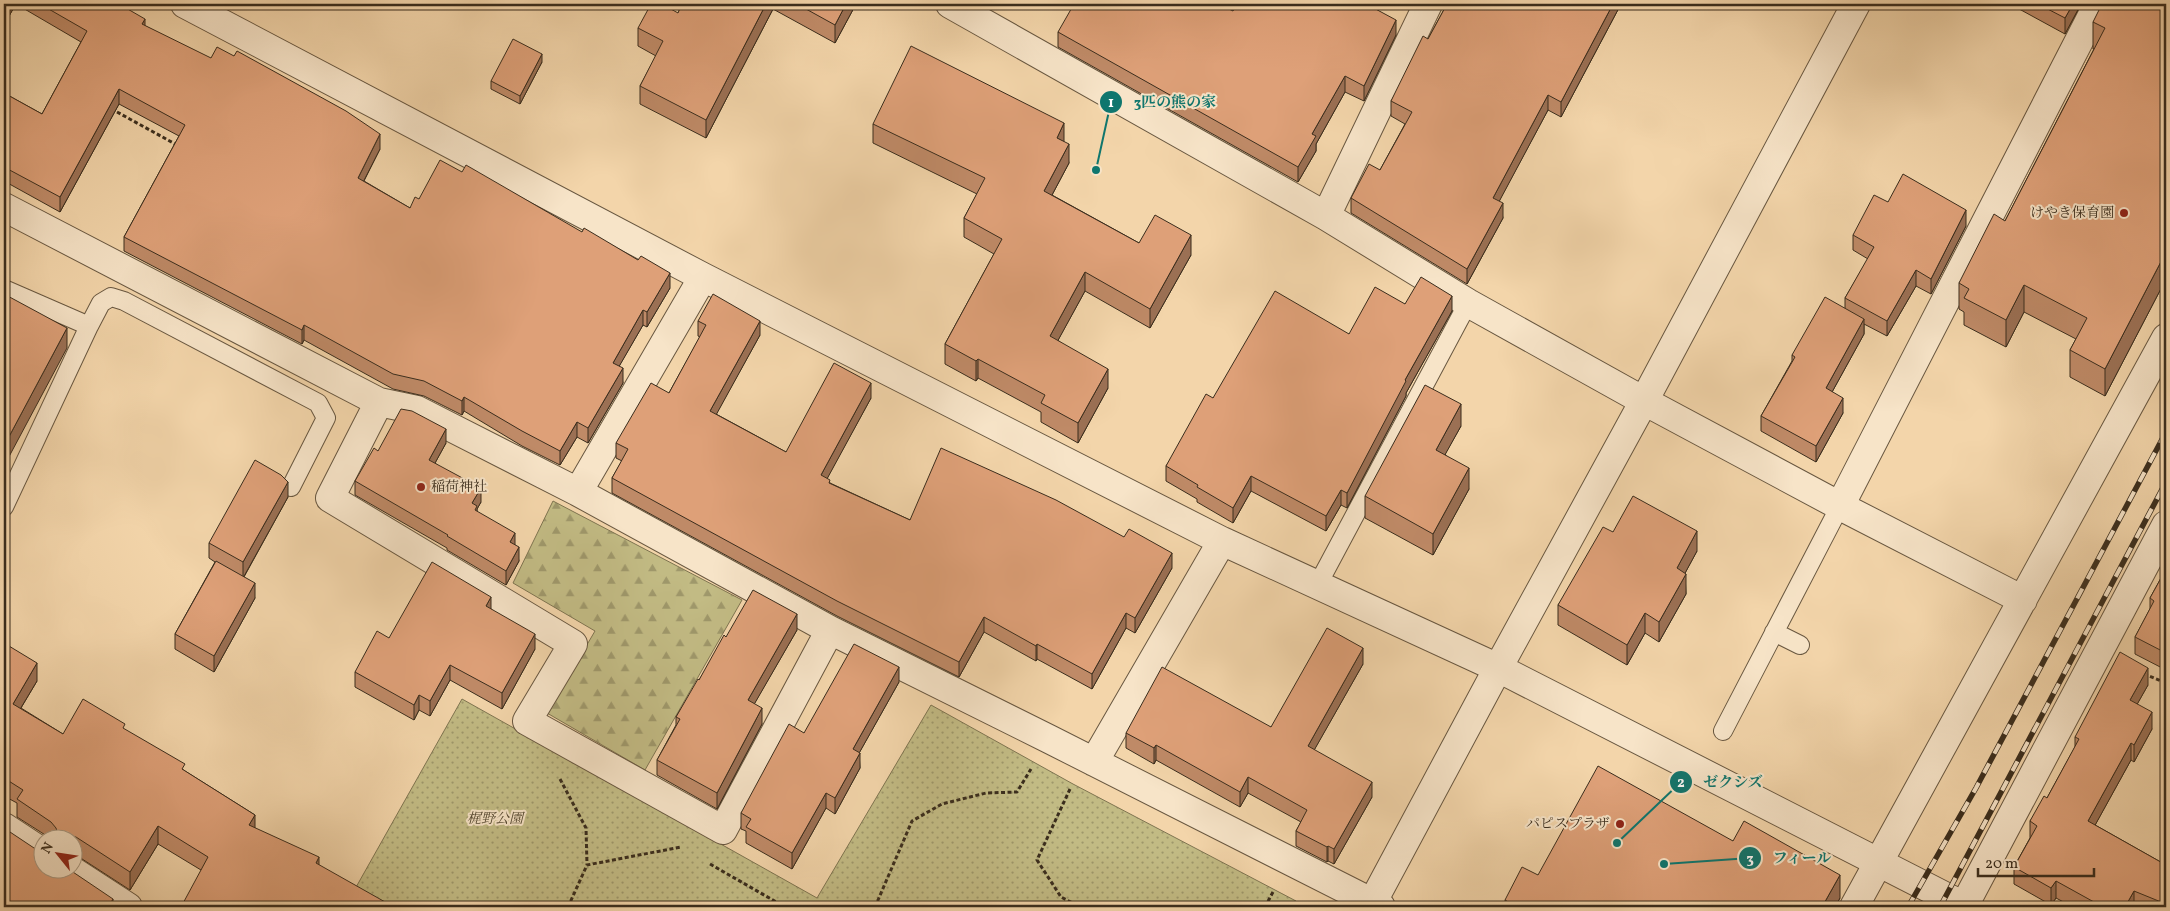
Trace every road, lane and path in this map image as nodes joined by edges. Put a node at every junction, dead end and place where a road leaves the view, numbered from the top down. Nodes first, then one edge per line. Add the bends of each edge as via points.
1 (186, 4) edge
2 (950, 4) edge
3 (1428, 4) edge
4 (1856, 4) edge
5 (2098, 4) edge
6 (117, 112) edge
7 (170, 142) dead end
8 (4, 207) edge
9 (1326, 216) junction
10 (703, 277) junction
11 (4, 289) edge
12 (1468, 303) junction
13 (89, 326) junction
14 (2166, 338) edge
15 (1644, 401) junction
16 (379, 402) junction
17 (291, 487) dead end
18 (578, 492) junction
19 (1840, 506) junction
20 (4, 507) edge
21 (2166, 525) edge
22 (1222, 541) junction
23 (1317, 586) junction
24 (2024, 600) junction
25 (830, 630) junction
26 (1774, 632) junction
27 (1800, 645) dead end
28 (2098, 653) junction
29 (1498, 668) junction
30 (2166, 683) edge
31 (1723, 731) dead end
32 (1049, 738) junction
33 (1094, 762) junction
34 (559, 777) dead end
35 (1073, 784) dead end
36 (4, 827) edge
37 (32, 845) edge
38 (689, 852) dead end
39 (706, 861) dead end
40 (1880, 862) junction
41 (587, 865) junction
42 (82, 877) edge
43 (1274, 889) dead end
44 (1374, 906) edge
45 (128, 907) edge
46 (568, 907) edge
47 (785, 907) edge
48 (875, 907) edge
49 (1080, 907) edge
50 (1265, 907) edge
51 (1854, 907) edge
52 (1965, 907) edge

1 - 10 street
2 - 9 street
3 - 9 street
4 - 15 street
5 - 19 street
6 - 7 path
8 - 16 street
9 - 12 street
10 - 18 street
10 - 22 street
11 - 13 lane
12 - 15 street
12 - 23 lane
13 - 17 lane via 101,303 111,297 124,301 318,403 326,418
13 - 20 lane
14 - 24 street
15 - 19 street
15 - 29 street
16 - 18 street via 417,410
16 - 25 street via 330,498 573,644 527,721 723,830
18 - 25 street
19 - 24 street
19 - 26 lane
21 - 28 street
22 - 23 street
22 - 33 street
23 - 29 street
24 - 40 street
25 - 32 street
26 - 27 lane
26 - 31 lane
28 - 30 path
28 - 52 street
29 - 40 street
29 - 44 street
32 - 33 street
32 - 48 path via 1017,792 986,793 942,804 912,822
33 - 44 street
34 - 41 path via 586,828
35 - 49 path via 1037,860 1061,897
36 - 37 street
38 - 41 path via 680,847
39 - 47 path
40 - 51 street
40 - 52 street
41 - 46 path
42 - 45 street
43 - 50 path

